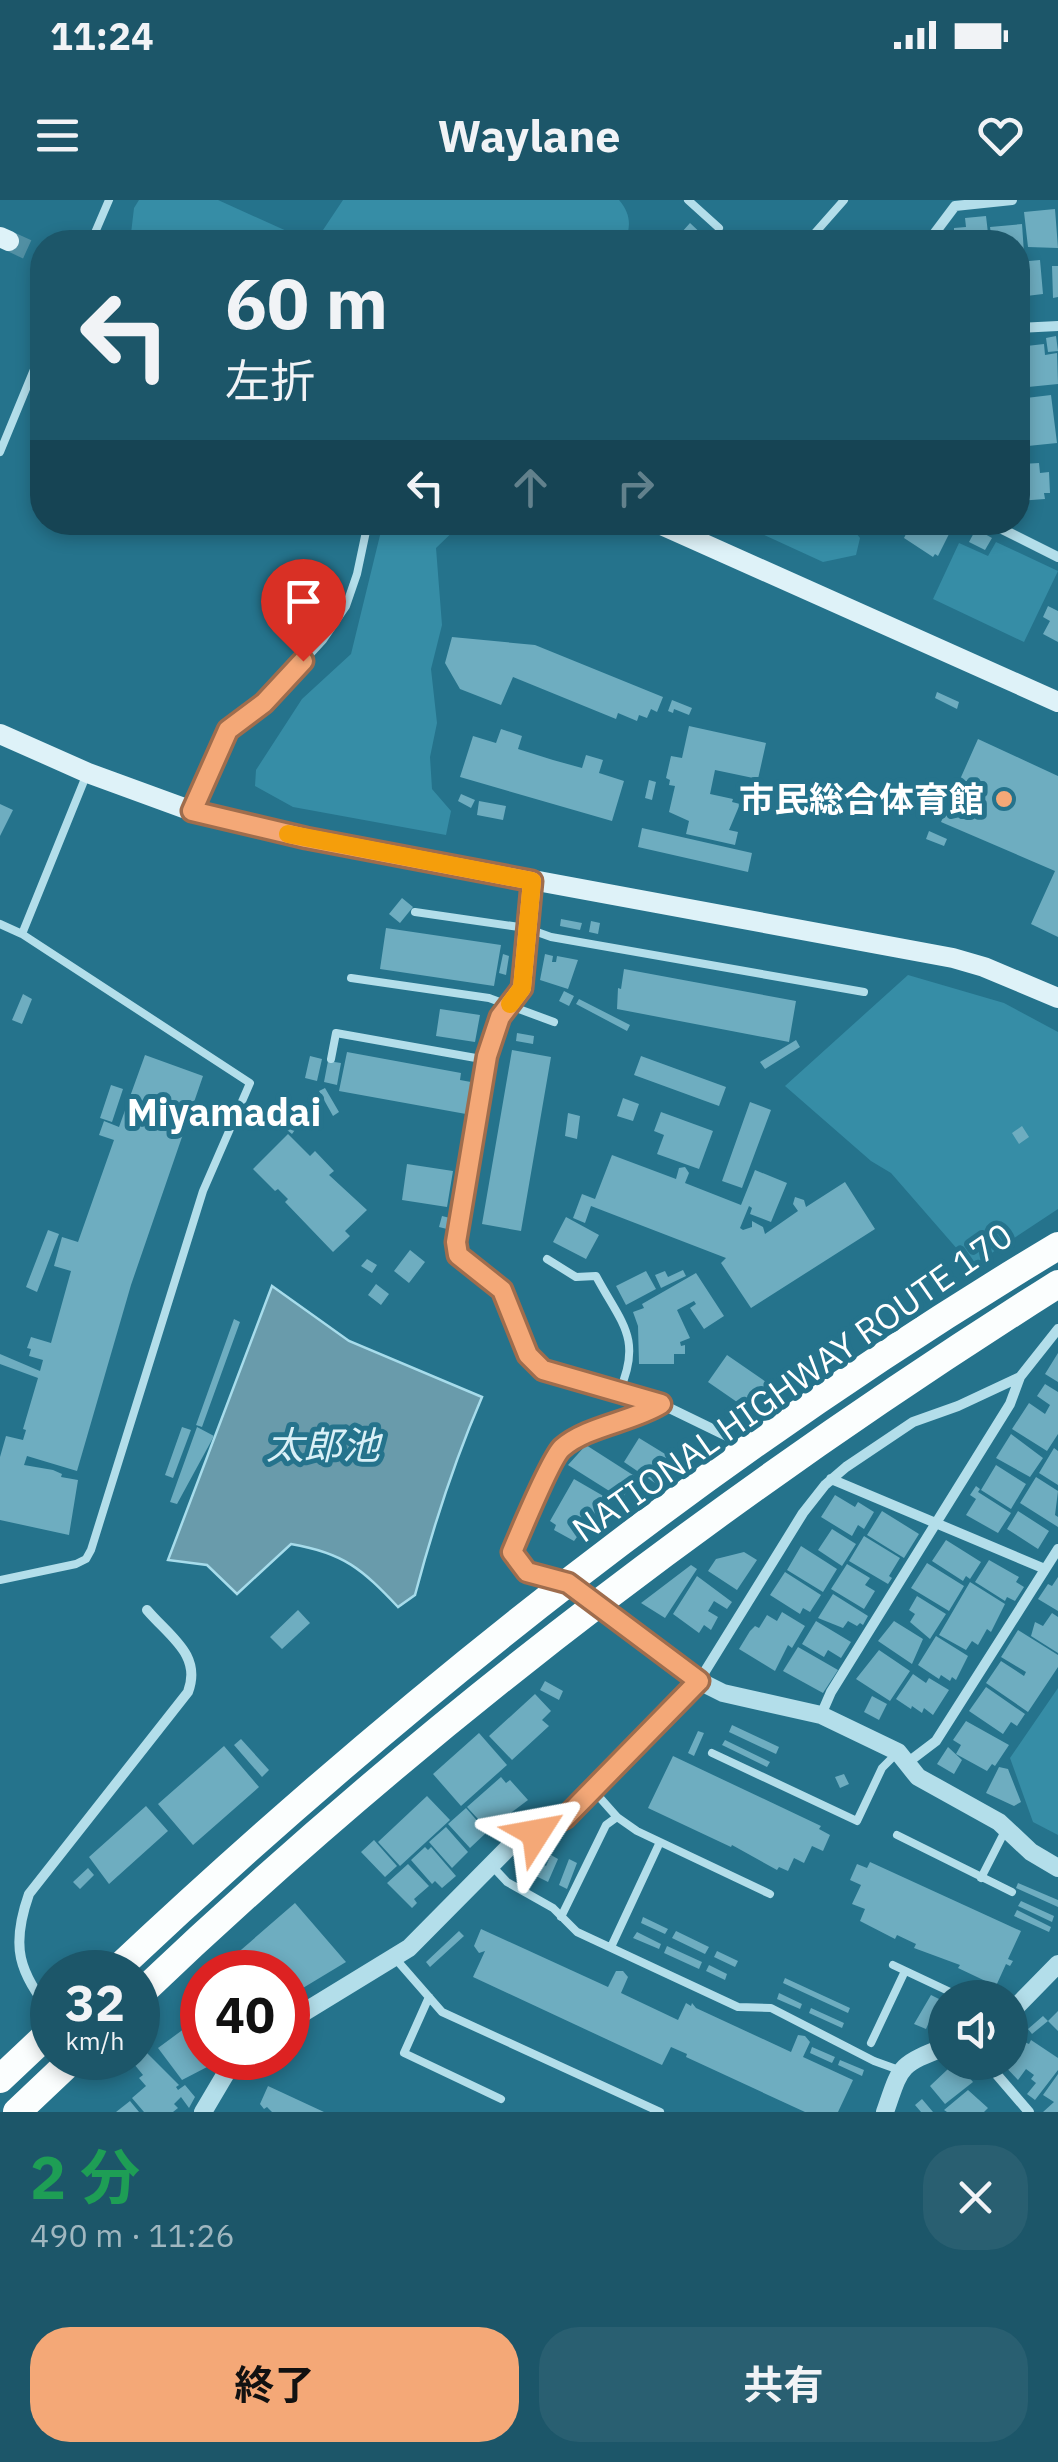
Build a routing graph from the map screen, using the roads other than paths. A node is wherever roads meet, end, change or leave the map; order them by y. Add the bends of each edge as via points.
1 (109, 200) edge
2 (688, 200) edge
3 (844, 200) edge
4 (1012, 200) edge
5 (719, 228) dead end
6 (95, 230) edge
7 (818, 230) edge
8 (937, 230) edge
9 (1058, 326) edge
10 (1030, 327) edge
11 (30, 379) edge
12 (0, 452) edge
13 (366, 535) edge
14 (684, 535) edge
15 (1014, 535) edge
16 (1058, 557) edge
17 (1058, 702) edge
18 (0, 734) edge
19 (88, 773) junction
20 (192, 811) junction
21 (532, 881) junction
22 (415, 912) dead end
23 (0, 924) edge
24 (526, 928) junction
25 (22, 934) junction
26 (352, 978) dead end
27 (864, 992) dead end
28 (1058, 998) edge
29 (508, 1006) junction
30 (554, 1022) dead end
31 (331, 1059) dead end
32 (486, 1060) junction
33 (1058, 1246) edge
34 (547, 1259) dead end
35 (1058, 1284) edge
36 (1058, 1329) edge
37 (1020, 1376) junction
38 (619, 1392) junction
39 (661, 1404) junction
40 (742, 1454) junction
41 (832, 1479) junction
42 (939, 1523) junction
43 (1058, 1549) edge
44 (1045, 1569) junction
45 (0, 1580) edge
46 (568, 1583) junction
47 (596, 1604) junction
48 (147, 1610) dead end
49 (699, 1681) junction
50 (821, 1715) junction
51 (712, 1754) dead end
52 (902, 1757) junction
53 (593, 1790) junction
54 (617, 1817) junction
55 (1006, 1829) junction
56 (898, 1836) dead end
57 (660, 1842) junction
58 (491, 1866) junction
59 (1058, 1868) edge
60 (982, 1878) junction
61 (1012, 1892) dead end
62 (770, 1894) dead end
63 (562, 1917) junction
64 (611, 1947) junction
65 (137, 1950) edge
66 (394, 1957) junction
67 (1058, 1964) edge
68 (894, 1966) dead end
69 (905, 1971) junction
70 (160, 1975) edge
71 (928, 1982) edge
72 (30, 1983) edge
73 (1028, 1994) edge
74 (429, 1997) junction
75 (310, 2009) edge
76 (870, 2043) dead end
77 (30, 2051) edge
78 (928, 2054) edge
79 (899, 2070) junction
80 (0, 2079) edge
81 (51, 2080) edge
82 (222, 2080) edge
83 (1001, 2080) edge
84 (502, 2098) dead end
85 (17, 2112) edge
86 (204, 2112) edge
87 (660, 2112) edge
88 (884, 2112) edge
89 (1029, 2112) edge

1 - 6 lane
2 - 5 lane
3 - 7 lane
4 - 8 street via 956,206
9 - 10 street
11 - 12 lane
13 - 20 lane via 346,606 264,703 228,730
14 - 17 main road
15 - 16 street
18 - 19 main road
19 - 20 main road
19 - 25 lane
20 - 21 main road
21 - 24 lane
21 - 28 main road via 953,958
22 - 24 lane
23 - 25 lane
24 - 27 lane
24 - 29 lane via 522,988
25 - 45 lane via 250,1083 203,1190 91,1550 76,1564
26 - 29 lane
29 - 30 lane
29 - 32 lane
31 - 32 lane via 336,1034
32 - 38 lane via 458,1255 502,1290 528,1355 543,1370
33 - 40 highway, NATIONAL HIGHWAY ROUTE 170
34 - 38 lane via 576,1277 596,1276 626,1327 630,1366
35 - 47 highway, NATIONAL HIGHWAY ROUTE 170 via 796,1456
36 - 37 street
37 - 41 street via 913,1422
37 - 42 street
38 - 39 lane
39 - 40 street via 731,1438
39 - 46 street via 560,1449 512,1552 527,1572
40 - 46 highway, NATIONAL HIGHWAY ROUTE 170
41 - 42 street
41 - 49 street via 803,1513
42 - 44 street
42 - 50 street
43 - 44 street
44 - 52 street via 936,1741
46 - 47 street
46 - 65 highway, NATIONAL HIGHWAY ROUTE 170 via 346,1763
47 - 49 street
47 - 70 highway, NATIONAL HIGHWAY ROUTE 170 via 383,1774
48 - 72 street via 191,1660 194,1676 29,1894 20,1954
49 - 50 street
49 - 53 street
50 - 52 street
51 - 52 lane via 857,1821 882,1768
52 - 55 street via 918,1777
53 - 54 lane
53 - 58 street via 565,1818 508,1848
54 - 57 lane
54 - 63 lane via 606,1825
55 - 59 street
55 - 60 lane
56 - 60 lane
57 - 62 lane
57 - 64 lane
58 - 63 lane
58 - 66 street
60 - 61 lane
63 - 64 lane
64 - 79 lane via 738,2008 770,2008
66 - 74 lane
66 - 75 street
67 - 73 street
68 - 69 lane
69 - 71 lane
69 - 76 lane
74 - 84 lane via 404,2053
74 - 87 lane via 442,2012
77 - 80 highway
78 - 79 street
79 - 88 street
81 - 85 highway
82 - 86 street
83 - 89 street

